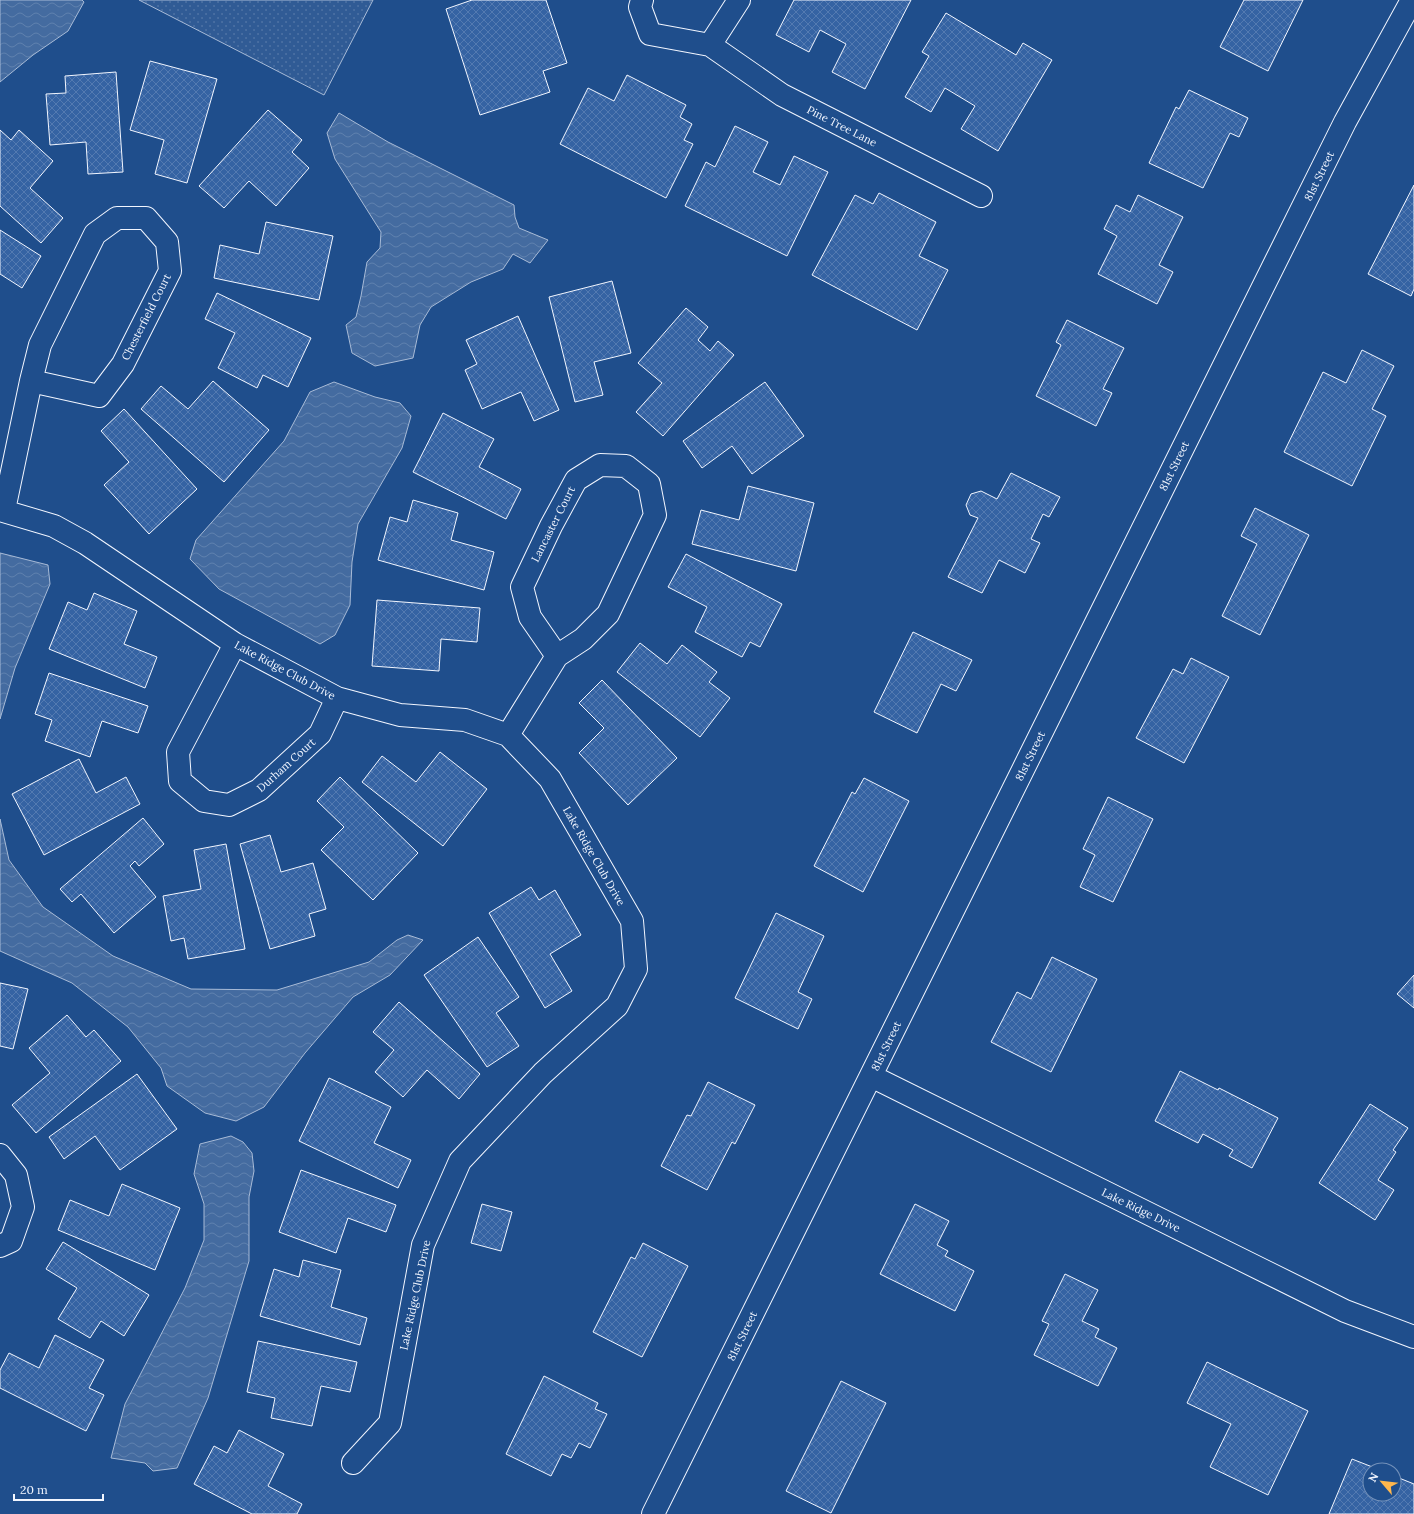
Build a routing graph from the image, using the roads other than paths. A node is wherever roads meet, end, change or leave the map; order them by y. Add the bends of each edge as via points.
1 (642, 0) edge
2 (739, 0) edge
3 (1412, 0) edge
4 (710, 45) junction
5 (981, 196) dead end
6 (31, 381) junction
7 (2, 510) edge
8 (235, 644) junction
9 (557, 656) junction
10 (337, 698) junction
11 (508, 736) junction
12 (871, 1076) junction
13 (0, 1155) edge
14 (0, 1246) edge
15 (1414, 1337) edge
16 (353, 1463) dead end
17 (654, 1514) edge

1 - 4 street, Pine Tree Lane via 640,8 650,34
2 - 4 street
3 - 12 street, 81st Street via 1342,129
4 - 5 street, Pine Tree Lane via 782,96
6 - 6 street, Chesterfield Court via 40,345 95,234 117,218 146,218 167,242 170,271 123,364 99,396
6 - 7 street, Chesterfield Court
7 - 8 street, Lake Ridge Club Drive via 54,526 85,543
8 - 10 street, Lake Ridge Club Drive
8 - 10 street, Durham Court via 178,752 180,781 204,801 229,805 259,790 320,734
9 - 9 street, Lancaster Court via 583,639 608,614 655,515 649,484 626,466 600,465 576,480 522,587 530,617
9 - 11 street, Lancaster Court
10 - 11 street, Lake Ridge Club Drive via 400,715 465,720
11 - 16 street, Lake Ridge Club Drive via 550,779 632,920 636,969 617,1006 543,1074 460,1161 423,1245 390,1423
12 - 15 street, Lake Ridge Drive via 1345,1311
12 - 17 street, 81st Street
13 - 14 street via 16,1175 23,1207 11,1241

